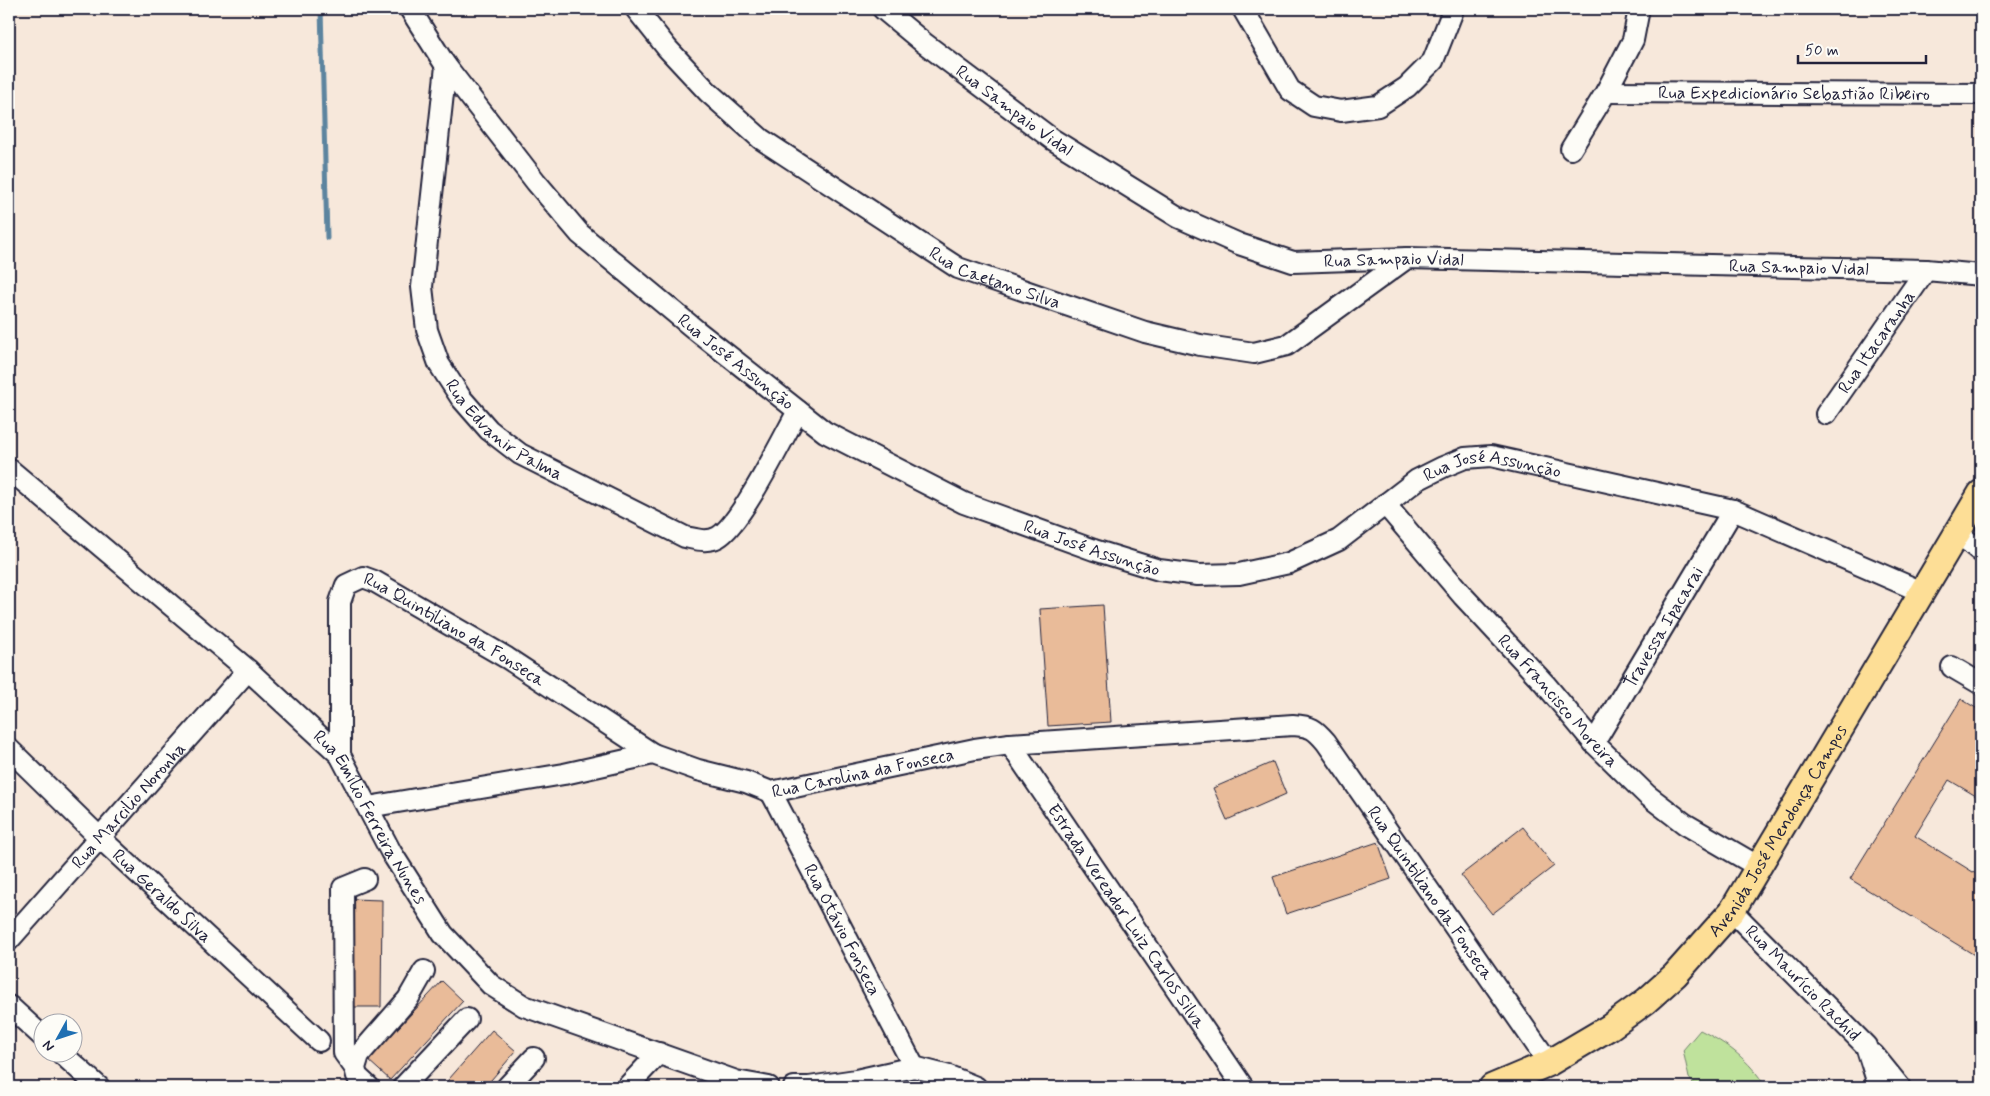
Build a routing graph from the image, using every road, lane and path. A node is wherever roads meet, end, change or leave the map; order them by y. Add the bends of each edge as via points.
1 (410, 9) edge
2 (636, 9) edge
3 (883, 9) edge
4 (1243, 9) edge
5 (1452, 9) edge
6 (1639, 9) edge
7 (446, 66) junction
8 (1606, 92) junction
9 (1981, 94) edge
10 (1571, 149) dead end
11 (1407, 258) junction
12 (1926, 270) junction
13 (1981, 275) edge
14 (798, 411) junction
15 (1826, 414) dead end
16 (9, 469) edge
17 (1981, 493) edge
18 (1385, 504) junction
19 (1733, 510) junction
20 (1958, 533) junction
21 (1981, 552) edge
22 (1922, 592) junction
23 (1952, 667) dead end
24 (248, 670) junction
25 (1981, 684) edge
26 (1307, 726) joint
27 (1594, 743) junction
28 (1010, 744) junction
29 (9, 749) edge
30 (653, 754) junction
31 (340, 755) junction
32 (771, 792) junction
33 (368, 807) junction
34 (99, 838) junction
35 (1759, 867) junction
36 (365, 879) dead end
37 (1732, 911) junction
38 (9, 940) edge
39 (424, 971) dead end
40 (9, 1006) edge
41 (467, 1019) dead end
42 (32, 1027) edge
43 (319, 1041) dead end
44 (1866, 1046) junction
45 (659, 1053) junction
46 (534, 1058) dead end
47 (1548, 1063) junction
48 (73, 1064) edge
49 (914, 1067) junction
50 (355, 1068) junction
51 (99, 1087) edge
52 (369, 1087) edge
53 (403, 1087) edge
54 (508, 1087) edge
55 (627, 1087) edge
56 (769, 1087) edge
57 (794, 1087) edge
58 (976, 1087) edge
59 (1243, 1087) edge
60 (1492, 1087) edge
61 (1879, 1087) edge
62 (1900, 1087) edge

1 - 7 street, Rua José Assunção
2 - 11 street, Rua Caetano Silva via 708,92 761,139 958,268 1145,332 1254,353 1288,345
3 - 11 street, Rua Sampaio Vidal via 1052,139 1178,217 1239,244 1293,262
4 - 5 street via 1290,90 1314,106 1341,111 1378,106 1407,87 1433,61
6 - 8 street via 1633,40
7 - 14 street, Rua José Assunção via 580,234
7 - 14 street, Rua Edvanir Palma via 422,287 427,330 439,364 461,398 489,430 528,458 685,538 706,541 729,528
8 - 9 street, Rua Expedicionário Sebastião Ribeiro
8 - 10 street
11 - 12 street, Rua Sampaio Vidal
12 - 13 street, Rua Sampaio Vidal
12 - 15 street, Rua Itacaranha
14 - 18 street, Rua José Assunção via 825,432 964,503 1159,570 1198,575 1239,574 1289,563 1339,540
16 - 24 street, Rua Emílio Ferreira Nunes
17 - 20 main road, Avenida José Mendonça Campos
18 - 19 street, Rua José Assunção via 1417,480 1443,467 1465,458 1491,456
18 - 27 street, Rua Francisco Moreira
19 - 22 street, Rua José Assunção
19 - 27 street, Travessa Ipacarai
20 - 21 street
20 - 22 main road, Avenida José Mendonça Campos
22 - 35 main road, Avenida José Mendonça Campos
23 - 25 street
24 - 31 street, Rua Emílio Ferreira Nunes
24 - 34 street, Rua Marcilio Noronha
26 - 28 street, Rua Carolina da Fonseca
26 - 47 street, Rua Quintiliano da Fonseca via 1326,742
27 - 35 street, Rua Francisco Moreira via 1647,795 1685,824
28 - 32 street, Rua Carolina da Fonseca
28 - 59 street, Estrada Vereador Luiz Carlos Silva
29 - 34 street, Rua Geraldo Silva
30 - 31 street, Rua Quintiliano da Fonseca via 507,658 363,577 346,585 340,602
30 - 32 street, Rua Carolina da Fonseca
30 - 33 street via 564,774
31 - 33 street, Rua Emílio Ferreira Nunes
32 - 49 street, Rua Otávio Fonseca
33 - 45 street, Rua Emílio Ferreira Nunes via 391,852 443,934 491,986 524,1006
34 - 38 street, Rua Marcilio Noronha
34 - 43 street, Rua Geraldo Silva
35 - 37 main road, Avenida José Mendonça Campos
36 - 50 street via 343,888 344,1053
37 - 44 street, Rua Maurício Rachid
37 - 47 main road, Avenida José Mendonça Campos via 1675,975 1646,1001 1610,1027
39 - 50 street via 408,999 359,1055
40 - 42 street
41 - 53 street
44 - 61 street, Rua Maurício Rachid
44 - 62 street
45 - 55 street
45 - 56 street, Rua Emílio Ferreira Nunes via 736,1081
46 - 54 street
47 - 60 main road, Avenida José Mendonça Campos
48 - 51 street
49 - 57 street via 856,1080
49 - 58 street
50 - 52 street

